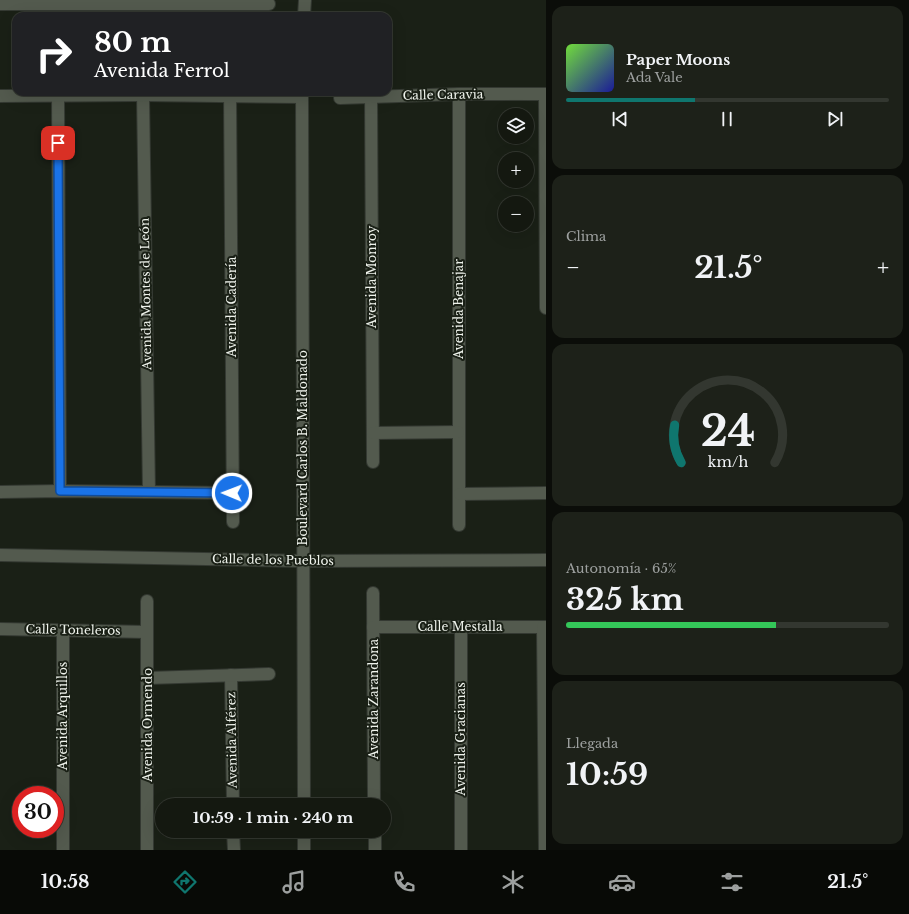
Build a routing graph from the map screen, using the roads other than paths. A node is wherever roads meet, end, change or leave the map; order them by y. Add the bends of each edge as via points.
1 (305, 0) edge
2 (54, 2) edge
3 (146, 2) edge
4 (232, 2) edge
5 (0, 4) edge
6 (269, 4) dead end
7 (304, 12) edge
8 (392, 94) edge
9 (459, 94) junction
10 (545, 94) edge
11 (0, 96) edge
12 (12, 96) edge
13 (58, 96) edge
14 (143, 96) edge
15 (230, 96) edge
16 (302, 96) edge
17 (356, 96) edge
18 (371, 96) edge
19 (340, 98) dead end
20 (546, 235) edge
21 (546, 308) edge
22 (458, 432) junction
23 (372, 433) junction
24 (373, 462) dead end
25 (60, 491) junction
26 (0, 492) edge
27 (148, 492) junction
28 (232, 493) junction
29 (546, 493) edge
30 (460, 494) junction
31 (233, 522) dead end
32 (460, 525) dead end
33 (0, 556) edge
34 (546, 560) edge
35 (303, 561) junction
36 (373, 593) dead end
37 (148, 601) dead end
38 (373, 627) junction
39 (544, 627) edge
40 (461, 628) junction
41 (0, 629) edge
42 (63, 630) junction
43 (147, 632) junction
44 (269, 674) dead end
45 (231, 675) junction
46 (148, 678) junction
47 (545, 714) edge
48 (233, 798) edge
49 (304, 798) edge
50 (374, 798) edge
51 (546, 798) edge
52 (233, 838) edge
53 (304, 838) edge
54 (375, 838) edge
55 (63, 850) edge
56 (147, 850) edge
57 (234, 850) edge
58 (304, 850) edge
59 (375, 850) edge
60 (461, 850) edge
61 (546, 850) edge

1 - 7 street
2 - 3 street
2 - 5 street
3 - 4 street
4 - 6 street
8 - 9 street, Calle Caravia
9 - 10 street, Calle Caravia
9 - 22 street, Avenida Benajar
10 - 20 street
11 - 12 street
13 - 25 street
14 - 27 street, Avenida Montes de León
15 - 28 street, Avenida Cadería
16 - 35 street, Boulevard Carlos B. Maldonado
17 - 19 street, Calle Caravia
18 - 23 street, Avenida Monroy
20 - 21 street
22 - 23 street
22 - 30 street, Avenida Benajar
23 - 24 street, Avenida Monroy
25 - 26 street
25 - 27 street
27 - 28 street
28 - 31 street, Avenida Cadería
29 - 30 street
30 - 32 street, Avenida Benajar
33 - 35 street, Calle de los Pueblos
34 - 35 street, Calle de los Pueblos
35 - 49 street, Boulevard Carlos B. Maldonado
36 - 38 street, Avenida Zarandona
37 - 43 street, Avenida Ormendo
38 - 40 street, Calle Mestalla
38 - 50 street, Avenida Zarandona
39 - 40 street, Calle Mestalla
39 - 47 street
40 - 60 street, Avenida Gracianas
41 - 42 street, Calle Toneleros
42 - 43 street, Calle Toneleros
42 - 55 street, Avenida Arquillos
43 - 46 street, Avenida Ormendo
44 - 45 street
45 - 46 street
45 - 48 street, Avenida Alférez
46 - 56 street, Avenida Ormendo
47 - 51 street
51 - 61 street
52 - 57 street
53 - 58 street
54 - 59 street

